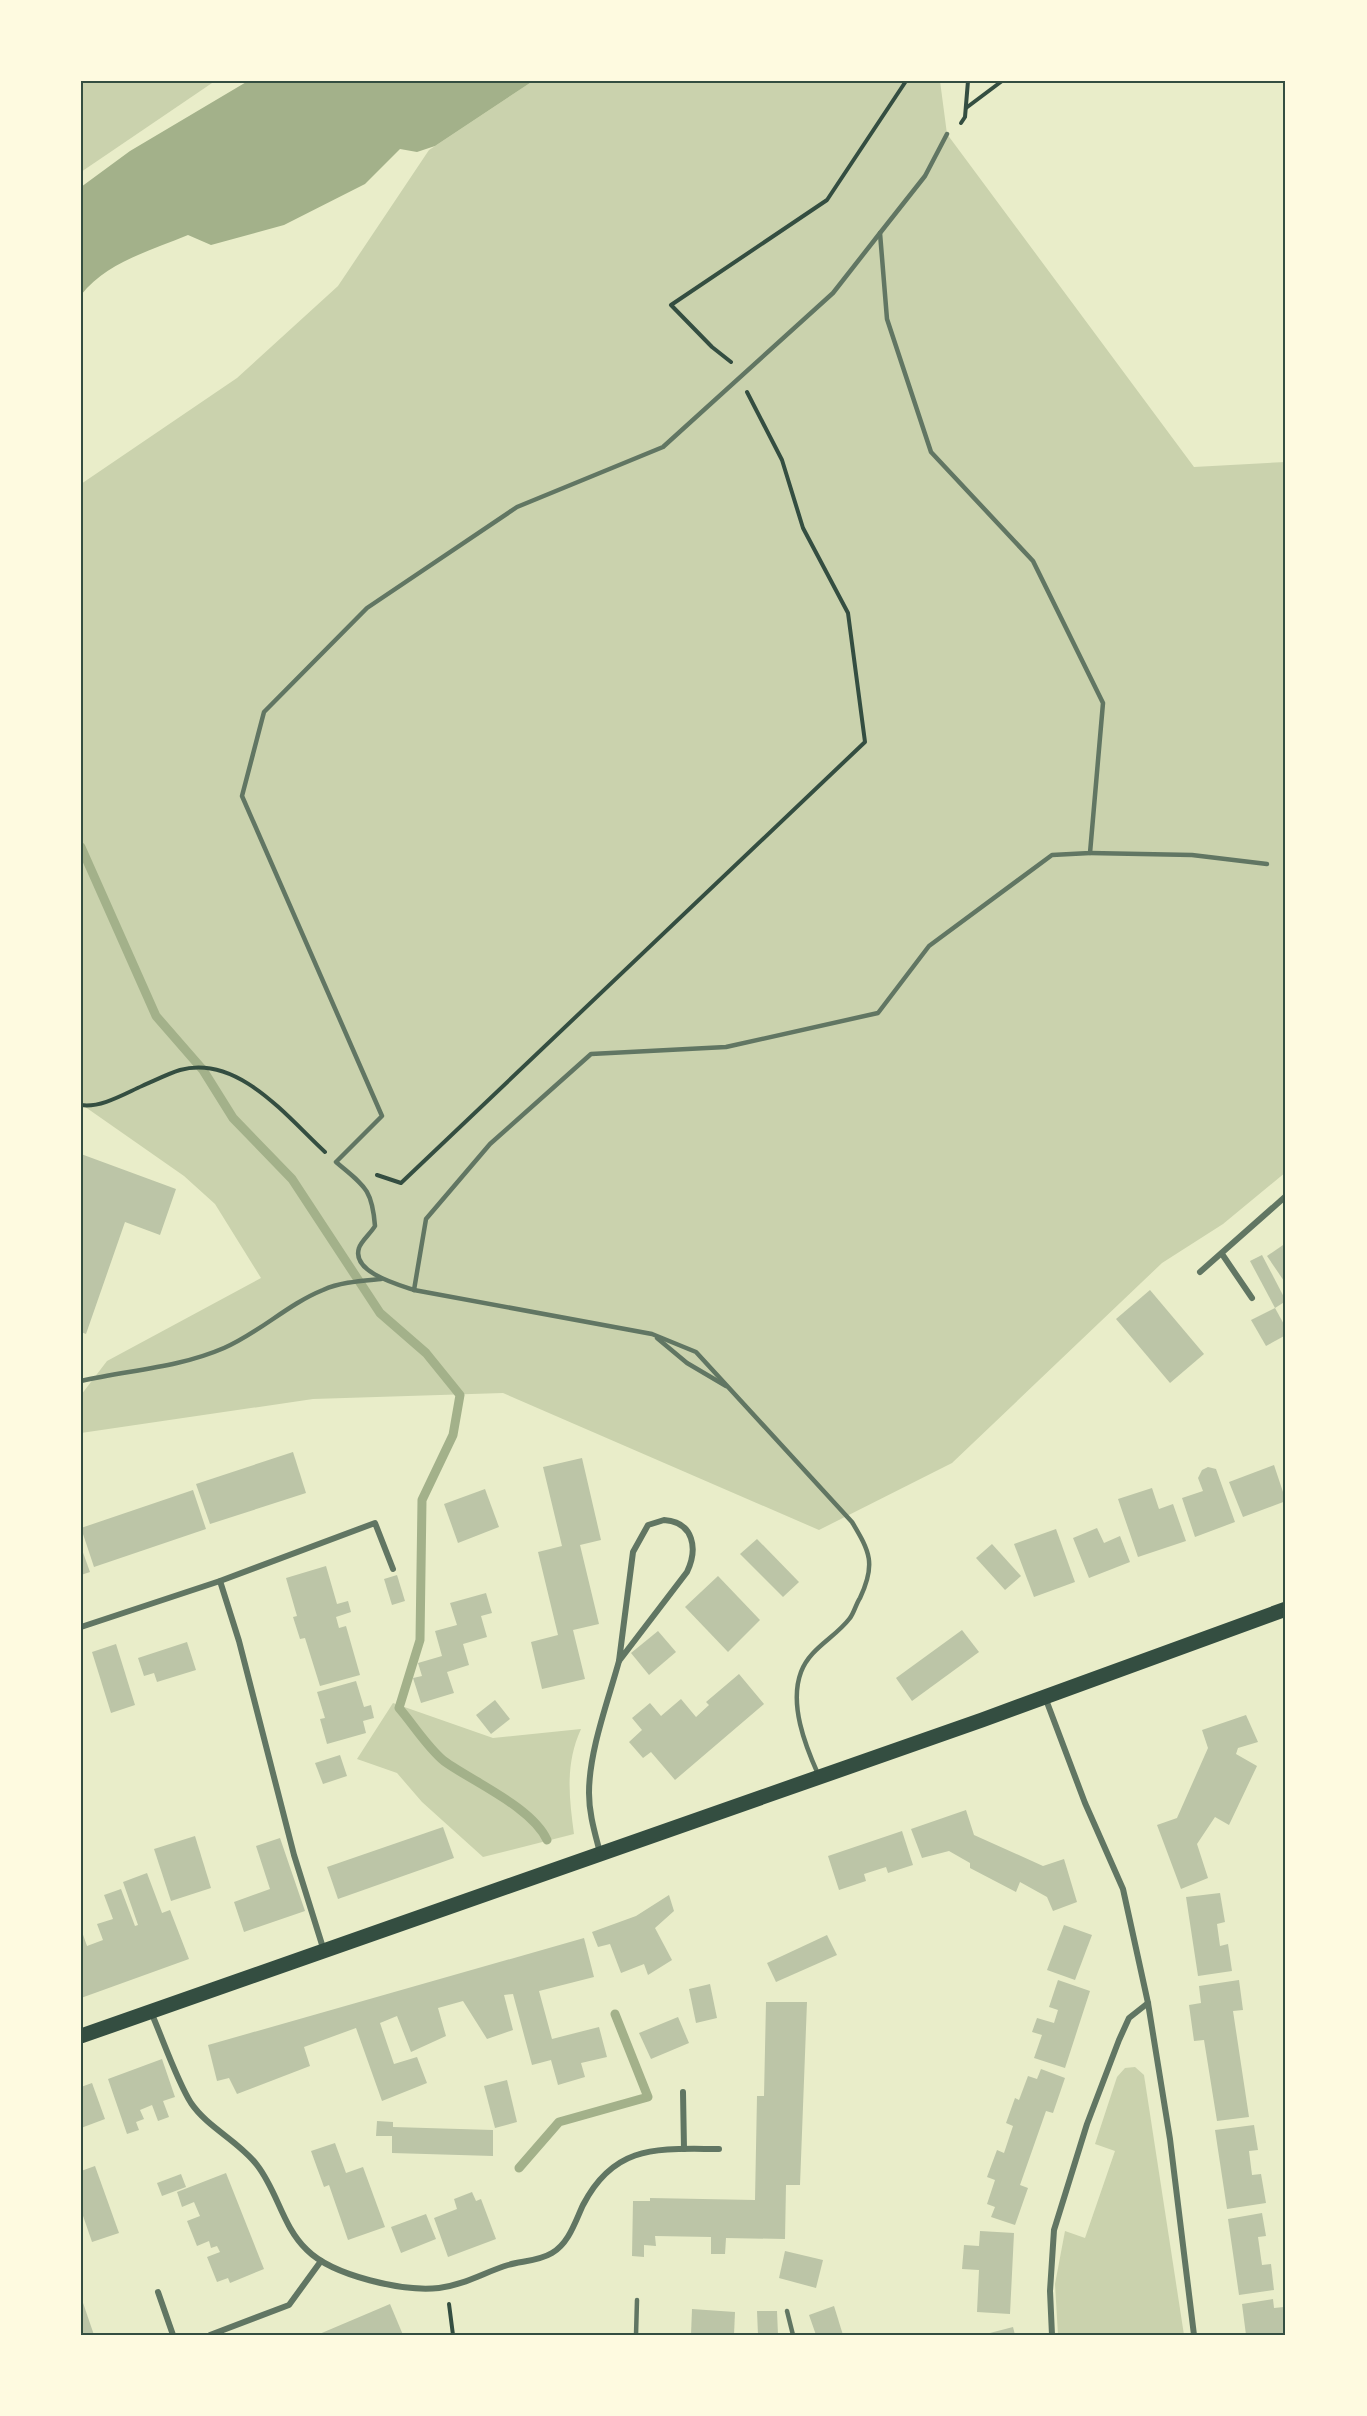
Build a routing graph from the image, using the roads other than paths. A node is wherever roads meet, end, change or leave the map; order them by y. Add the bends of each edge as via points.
1 (947, 134) road end
2 (880, 232) junction
3 (1090, 853) junction
4 (1267, 864) dead end
5 (1286, 1196) edge
6 (1222, 1254) junction
7 (1200, 1272) dead end
8 (381, 1279) junction
9 (414, 1290) junction
10 (1252, 1298) dead end
11 (652, 1334) junction
12 (81, 1381) edge
13 (731, 1389) junction
14 (393, 1569) dead end
15 (220, 1581) junction
16 (1286, 1610) edge
17 (81, 1627) edge
18 (619, 1661) junction
19 (1045, 1697) junction
20 (819, 1777) junction
21 (600, 1853) junction
22 (324, 1951) junction
23 (1149, 2003) junction
24 (151, 2011) junction
25 (81, 2036) edge
26 (683, 2092) dead end
27 (684, 2149) junction
28 (719, 2149) dead end
29 (321, 2261) junction
30 (158, 2292) dead end
31 (637, 2300) dead end
32 (787, 2311) dead end
33 (173, 2335) edge
34 (210, 2335) edge
35 (636, 2335) edge
36 (793, 2335) edge
37 (1052, 2335) edge
38 (1194, 2335) edge

1 - 2 lane via 925,176
2 - 3 lane via 887,319 931,452 1033,561 1103,703
2 - 8 lane via 833,292 663,447 517,507 367,608 264,712 242,796 382,1116 336,1162 368,1189 375,1226 359,1246 358,1254 368,1271
3 - 4 lane via 1192,855
3 - 9 lane via 1052,855 929,946 878,1013 726,1047 591,1054 490,1144 426,1219
5 - 6 street
6 - 7 street
6 - 10 street
8 - 9 lane
8 - 12 lane via 322,1290 225,1348 167,1367
9 - 11 lane
11 - 13 lane via 687,1363
11 - 13 lane via 696,1352
13 - 20 lane via 852,1522 870,1559 868,1580 850,1618 810,1655 798,1681 800,1720
14 - 15 street via 375,1522
15 - 17 street
15 - 22 street
16 - 19 main road
18 - 18 street via 633,1552 648,1525 673,1521 693,1540 694,1558
18 - 21 street via 598,1737 589,1791 591,1822
19 - 20 main road
19 - 23 street via 1123,1889
20 - 21 main road
21 - 22 main road
22 - 24 main road
23 - 37 street via 1129,2018 1119,2040 1054,2229
23 - 38 street
24 - 25 main road
24 - 29 street via 191,2103 259,2167 298,2241
26 - 27 street
27 - 28 street
27 - 29 street via 636,2153 615,2166 597,2182 574,2228 553,2253 440,2288 413,2289 350,2274
29 - 34 street via 289,2304
30 - 33 street
31 - 35 lane
32 - 36 lane

